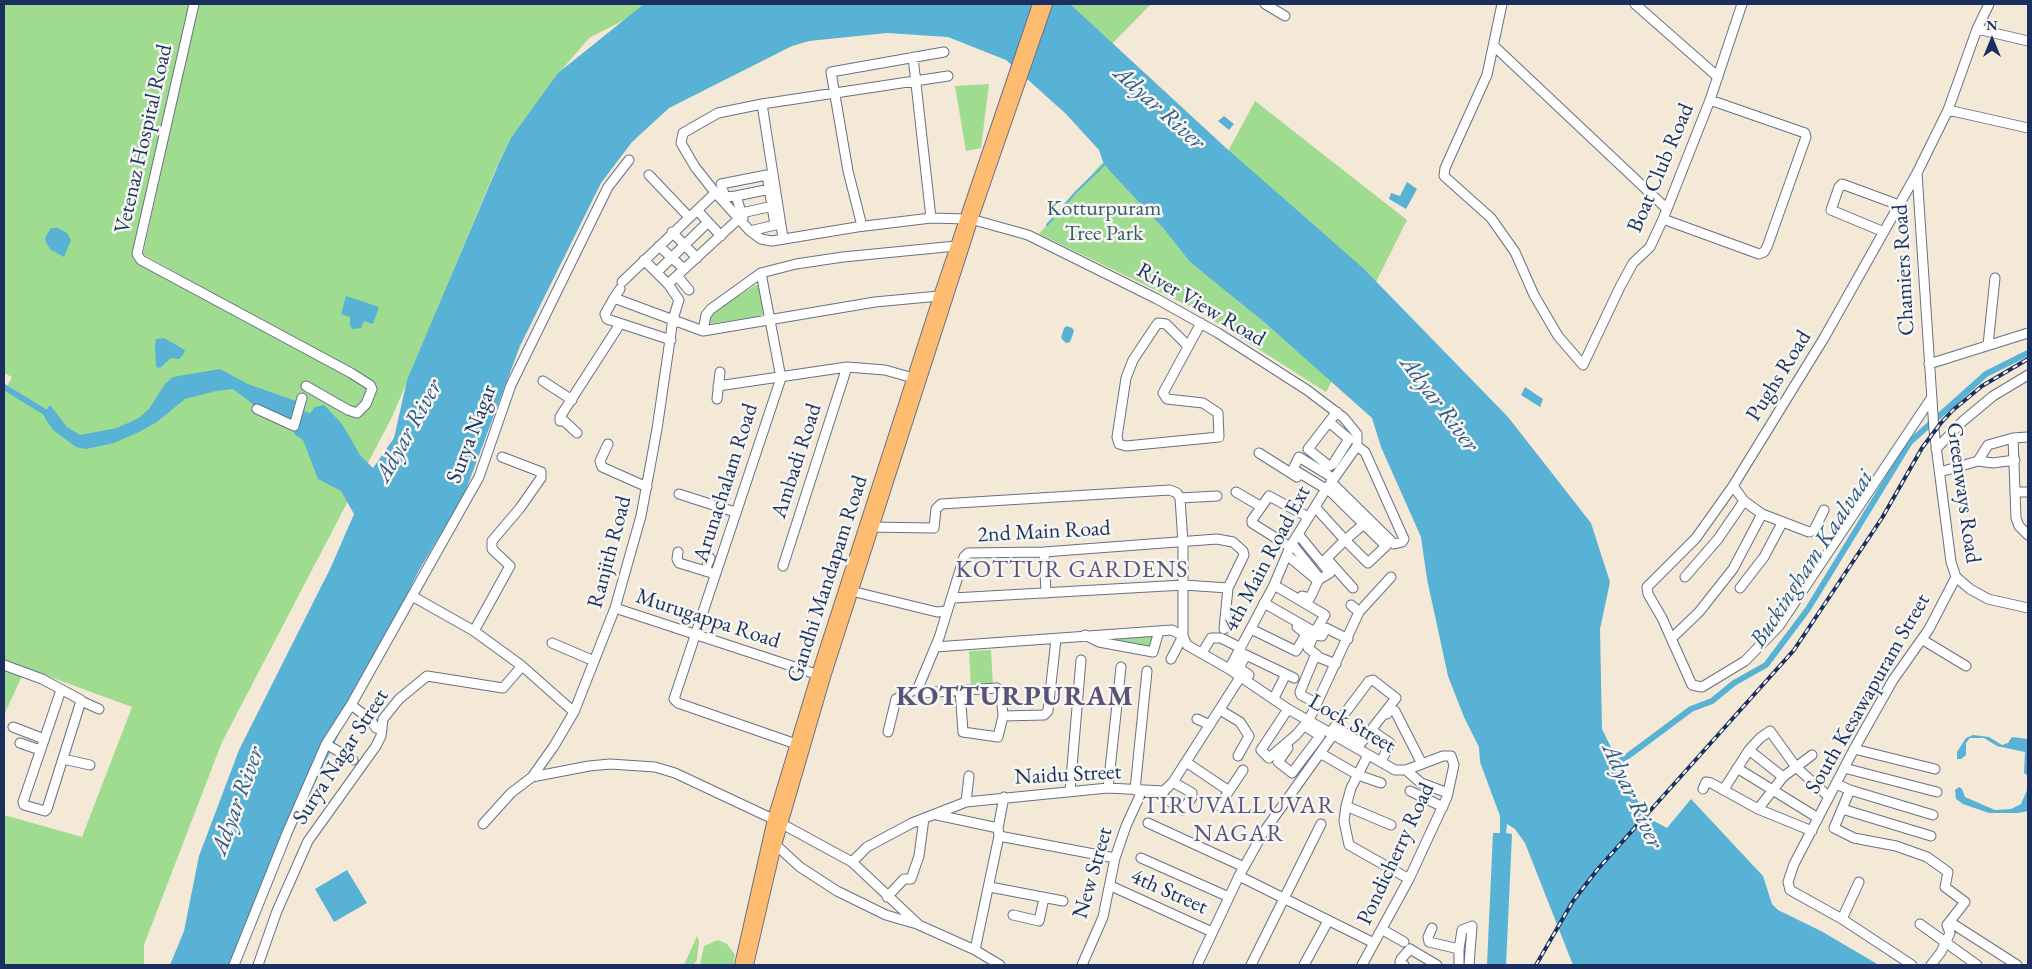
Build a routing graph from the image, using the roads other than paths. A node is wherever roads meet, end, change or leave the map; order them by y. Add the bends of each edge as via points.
1 (194, 4) edge
2 (1038, 4) edge
3 (1047, 4) edge
4 (1265, 4) edge
5 (1502, 4) edge
6 (1635, 4) edge
7 (1742, 4) edge
8 (1989, 4) edge
9 (1285, 16) dead end
10 (1977, 29) junction
11 (2028, 41) edge
12 (1494, 46) junction
13 (944, 52) dead end
14 (913, 57) junction
15 (948, 76) dead end
16 (1718, 77) junction
17 (914, 82) junction
18 (835, 94) junction
19 (1710, 100) junction
20 (762, 104) junction
21 (1948, 110) junction
22 (2028, 128) edge
23 (629, 160) dead end
24 (1917, 173) junction
25 (649, 175) dead end
26 (770, 189) junction
27 (714, 191) junction
28 (736, 196) junction
29 (1899, 205) junction
30 (773, 206) junction
31 (1667, 209) junction
32 (697, 210) junction
33 (971, 215) junction
34 (689, 217) junction
35 (741, 217) junction
36 (931, 218) junction
37 (1663, 219) junction
38 (708, 222) junction
39 (862, 226) junction
40 (752, 230) junction
41 (672, 232) junction
42 (1884, 232) junction
43 (721, 236) junction
44 (783, 238) junction
45 (684, 245) junction
46 (659, 246) junction
47 (956, 246) junction
48 (672, 257) junction
49 (697, 258) junction
50 (644, 260) junction
51 (684, 269) junction
52 (657, 272) junction
53 (761, 273) junction
54 (677, 276) junction
55 (1995, 278) dead end
56 (668, 284) junction
57 (689, 290) dead end
58 (939, 296) junction
59 (614, 298) junction
60 (673, 319) junction
61 (771, 319) junction
62 (1201, 323) junction
63 (620, 324) junction
64 (703, 331) junction
65 (2028, 333) edge
66 (671, 340) junction
67 (1988, 345) junction
68 (1188, 346) junction
69 (1929, 364) junction
70 (847, 367) junction
71 (720, 372) dead end
72 (2028, 375) edge
73 (780, 378) junction
74 (913, 378) junction
75 (543, 381) dead end
76 (306, 386) dead end
77 (718, 386) junction
78 (1932, 397) junction
79 (302, 398) dead end
80 (717, 399) dead end
81 (572, 400) junction
82 (257, 409) dead end
83 (1337, 412) junction
84 (1329, 422) junction
85 (577, 434) dead end
86 (2028, 437) edge
87 (2013, 438) junction
88 (608, 444) dead end
89 (1357, 445) junction
90 (1936, 449) junction
91 (1259, 453) dead end
92 (502, 457) dead end
93 (2015, 460) junction
94 (1978, 461) junction
95 (1940, 472) junction
96 (1328, 486) junction
97 (1734, 486) junction
98 (647, 487) junction
99 (1236, 492) dead end
100 (2015, 492) junction
101 (2028, 492) edge
102 (680, 494) dead end
103 (1217, 496) dead end
104 (1180, 498) junction
105 (1744, 501) junction
106 (1260, 506) junction
107 (1315, 507) junction
108 (1824, 510) dead end
109 (735, 512) junction
110 (1762, 514) junction
111 (1308, 517) junction
112 (1782, 522) junction
113 (1364, 524) junction
114 (869, 528) junction
115 (1299, 532) junction
116 (2028, 535) edge
117 (1345, 540) junction
118 (1183, 543) junction
119 (1291, 545) junction
120 (678, 552) dead end
121 (1044, 552) junction
122 (1287, 556) junction
123 (710, 558) dead end
124 (1326, 559) junction
125 (782, 566) dead end
126 (705, 571) junction
127 (715, 574) junction
128 (1391, 577) dead end
129 (1685, 577) dead end
130 (1956, 577) junction
131 (1275, 583) junction
132 (1184, 585) junction
133 (1228, 588) junction
134 (1353, 588) dead end
135 (1740, 588) dead end
136 (847, 590) junction
137 (1046, 593) junction
138 (412, 596) junction
139 (953, 598) junction
140 (1263, 605) junction
141 (1352, 605) dead end
142 (615, 608) junction
143 (2028, 608) edge
144 (946, 611) junction
145 (1359, 612) junction
146 (1224, 629) dead end
147 (1251, 629) junction
148 (474, 631) junction
149 (1159, 631) junction
150 (1085, 635) junction
151 (696, 636) junction
152 (1183, 636) junction
153 (1348, 638) junction
154 (1672, 638) junction
155 (1056, 639) junction
156 (1923, 640) junction
157 (552, 643) dead end
158 (935, 647) junction
159 (1241, 648) junction
160 (1202, 653) junction
161 (1317, 655) junction
162 (1171, 659) dead end
163 (1081, 660) dead end
164 (594, 661) junction
165 (1336, 664) junction
166 (4, 665) edge
167 (522, 666) junction
168 (1966, 666) dead end
169 (1121, 667) dead end
170 (1229, 669) junction
171 (1147, 671) dead end
172 (821, 676) junction
173 (1241, 676) junction
174 (918, 688) junction
175 (61, 690) junction
176 (960, 690) junction
177 (1275, 695) junction
178 (82, 701) junction
179 (1316, 703) junction
180 (351, 705) junction
181 (99, 709) dead end
182 (1288, 709) junction
183 (1220, 710) junction
184 (574, 712) junction
185 (1003, 716) junction
186 (1197, 719) dead end
187 (1308, 722) junction
188 (1210, 725) junction
189 (13, 727) dead end
190 (382, 730) junction
191 (888, 732) dead end
192 (1329, 732) junction
193 (1374, 732) junction
194 (44, 739) junction
195 (20, 743) dead end
196 (326, 744) junction
197 (796, 744) junction
198 (1361, 749) junction
199 (40, 750) junction
200 (1749, 750) junction
201 (1854, 750) junction
202 (1320, 753) junction
203 (1812, 755) dead end
204 (1238, 756) dead end
205 (1451, 756) joint
206 (63, 759) junction
207 (353, 760) dead end
208 (1186, 762) junction
209 (1381, 762) junction
210 (1422, 764) junction
211 (90, 765) dead end
212 (1796, 767) junction
213 (1737, 768) junction
214 (1844, 768) junction
215 (1935, 769) dead end
216 (1243, 770) dead end
217 (1406, 770) junction
218 (1358, 774) junction
219 (968, 776) dead end
220 (532, 777) junction
221 (1783, 777) junction
222 (1173, 782) junction
223 (1381, 783) dead end
224 (1836, 784) junction
225 (1108, 788) junction
226 (1702, 789) dead end
227 (1724, 789) junction
228 (1850, 790) junction
229 (1070, 791) junction
230 (1139, 791) junction
231 (1229, 791) junction
232 (1410, 791) dead end
233 (1771, 791) junction
234 (1162, 792) junction
235 (1938, 792) dead end
236 (1448, 793) junction
237 (1828, 796) junction
238 (1004, 797) junction
239 (966, 802) junction
240 (1219, 806) dead end
241 (1346, 806) junction
242 (1443, 807) junction
243 (1758, 809) junction
244 (1842, 809) junction
245 (936, 815) junction
246 (1933, 815) dead end
247 (924, 818) junction
248 (1818, 818) junction
249 (777, 821) junction
250 (483, 824) dead end
251 (1148, 824) dead end
252 (1321, 824) dead end
253 (1392, 825) dead end
254 (1812, 831) junction
255 (999, 832) junction
256 (1931, 836) dead end
257 (776, 844) junction
258 (1115, 858) junction
259 (1141, 858) dead end
260 (852, 862) junction
261 (1244, 867) junction
262 (1239, 876) junction
263 (1409, 879) junction
264 (1859, 882) dead end
265 (1111, 886) junction
266 (990, 887) junction
267 (887, 897) junction
268 (1229, 897) junction
269 (1044, 898) junction
270 (1286, 899) junction
271 (1063, 901) dead end
272 (1013, 915) dead end
273 (1842, 919) junction
274 (1328, 921) junction
275 (1950, 922) junction
276 (1920, 924) dead end
277 (919, 925) junction
278 (1386, 928) junction
279 (1432, 928) dead end
280 (1212, 932) junction
281 (1404, 942) dead end
282 (1946, 942) junction
283 (1374, 943) junction
284 (1459, 949) junction
285 (975, 950) junction
286 (1198, 963) dead end
287 (234, 965) edge
288 (258, 965) edge
289 (740, 965) edge
290 (748, 965) edge
291 (997, 965) edge
292 (1082, 965) edge
293 (1251, 965) edge
294 (1304, 965) edge
295 (1362, 965) edge
296 (1404, 965) edge
297 (1437, 965) edge
298 (1459, 965) edge
299 (1469, 965) edge
300 (1912, 965) edge
301 (1931, 965) edge
302 (1977, 965) edge
303 (2017, 965) edge

1 - 76 street, Vetenaz Hospital Road via 138,256 361,379 372,390 366,404 357,413
2 - 33 main road
3 - 33 main road
4 - 9 street
5 - 12 street
6 - 16 street
7 - 16 street, Boat Club Road
8 - 10 street
10 - 11 street
10 - 21 street, Pughs Road
12 - 31 street
12 - 37 street, Boat Club Road via 1487,75 1444,176 1492,218 1515,252 1534,295 1558,336 1583,365 1620,287 1634,263 1650,247
13 - 14 street
14 - 17 street
14 - 18 street via 832,70
15 - 17 street
16 - 19 street, Boat Club Road
17 - 18 street
17 - 36 street
18 - 20 street
18 - 39 street via 848,171
19 - 31 street, Boat Club Road
19 - 37 street via 1805,133 1767,247 1759,254
20 - 27 street via 718,113 683,133 681,143
20 - 44 street
21 - 22 street
21 - 24 street, Pughs Road
23 - 138 street, Surya Nagar via 608,187 511,385 479,477
24 - 29 street, Pughs Road
24 - 69 street, Chamiers Road
25 - 34 street
26 - 28 street
26 - 28 street via 765,174 721,184 725,197
26 - 30 street
27 - 32 street
27 - 35 street
28 - 35 street
29 - 42 street, Pughs Road
29 - 42 street via 1842,184 1839,187 1831,210
30 - 35 street via 746,212
30 - 40 street via 775,225
31 - 37 street, Boat Club Road
32 - 34 street
32 - 38 street
33 - 36 street, River View Road
33 - 47 main road, Gandhi Mandapam Road
33 - 62 street, River View Road via 1028,235 1090,264
33 - 114 main road, Gandhi Mandapam Road
34 - 41 street
35 - 40 street
35 - 43 street
36 - 39 street, River View Road
38 - 43 street
38 - 45 street
39 - 44 street, River View Road
40 - 44 street, River View Road via 761,239
41 - 45 street
41 - 46 street
42 - 97 street, Pughs Road
43 - 49 street
45 - 48 street
45 - 49 street
46 - 48 street
46 - 50 street
47 - 53 street via 851,256
47 - 58 main road, Gandhi Mandapam Road
48 - 51 street
48 - 52 street
49 - 51 street
50 - 52 street
50 - 59 street via 621,285
51 - 54 street
52 - 56 street
53 - 61 street, Arunachalam Road
53 - 64 street via 706,314
54 - 56 street
54 - 57 street
55 - 67 street
56 - 60 street, Ranjith Road via 680,300
58 - 61 street via 875,302
58 - 74 main road, Gandhi Mandapam Road
59 - 60 street
59 - 63 street via 605,314
60 - 64 street
60 - 66 street, Ranjith Road
61 - 64 street
61 - 73 street, Arunachalam Road
62 - 68 street
62 - 83 street, River View Road
63 - 66 street
63 - 81 street
65 - 67 street
66 - 98 street, Ranjith Road
67 - 69 street via 1962,356
68 - 68 street via 1166,324 1158,323 1155,327 1133,360 1126,378 1117,437 1119,444 1155,444 1219,437 1218,413 1203,403 1164,396 1165,386
69 - 78 street, Greenways Road
70 - 73 street
70 - 74 street via 885,370
70 - 125 street, Ambadi Road
71 - 77 street
72 - 90 street via 1993,396
73 - 77 street
73 - 109 street, Arunachalam Road
74 - 114 main road, Gandhi Mandapam Road
75 - 81 street
77 - 80 street
78 - 90 street, Greenways Road
78 - 154 street via 1779,626 1746,661 1708,684 1697,687 1688,681
79 - 82 street via 294,426
81 - 85 street via 560,421 562,419
83 - 84 street
83 - 89 street, River View Road via 1357,434
84 - 84 street via 1308,449 1329,466 1349,439
86 - 87 street
87 - 93 street
87 - 94 street via 1988,445
88 - 98 street via 600,461 602,467
89 - 96 street, 4th Main Road Ext
89 - 96 street, River View Road via 1365,452 1404,539 1402,542 1394,544
90 - 95 street, Greenways Road
91 - 96 street
92 - 148 street via 541,472 541,478 492,541 492,549 510,566
93 - 94 street
93 - 100 street
94 - 95 street
95 - 130 street, Greenways Road via 1947,544
96 - 107 street, 4th Main Road Ext
96 - 113 street
97 - 105 street
97 - 154 street, Pughs Road via 1696,538 1647,587
98 - 142 street, Ranjith Road via 642,516
99 - 106 street
100 - 101 street
100 - 116 street via 2016,518
102 - 109 street
103 - 104 street
104 - 114 street via 1170,490 941,504 936,509 934,528
104 - 118 street
105 - 110 street
105 - 129 street via 1718,539
106 - 111 street via 1272,496
106 - 119 street via 1252,523
107 - 111 street, 4th Main Road Ext
107 - 117 street
108 - 112 street via 1811,532
109 - 127 street, Arunachalam Road
110 - 112 street
110 - 154 street via 1733,569 1699,612
111 - 115 street, 4th Main Road Ext
112 - 135 street via 1764,558
113 - 117 street
113 - 117 street via 1386,546 1369,563
114 - 136 main road, Gandhi Mandapam Road
115 - 119 street, 4th Main Road Ext
115 - 119 street via 1330,572 1320,580
115 - 124 street
117 - 124 street
118 - 121 street, 2nd Main Road
118 - 132 street
118 - 133 street, 2nd Main Road via 1226,540 1243,551
119 - 122 street, 4th Main Road Ext
120 - 126 street via 679,563
121 - 137 street
121 - 139 street, 2nd Main Road via 968,553
122 - 131 street, 4th Main Road Ext
122 - 131 street via 1318,584 1308,599
123 - 126 street
124 - 134 street
126 - 127 street
127 - 151 street, Arunachalam Road
128 - 145 street
130 - 143 street, Greenways Road via 1988,599
130 - 156 street, South Kesawapuram Street
131 - 140 street, 4th Main Road Ext
131 - 140 street via 1325,615 1313,630
132 - 133 street
132 - 137 street
132 - 152 street
133 - 146 street
136 - 144 street via 937,612
136 - 172 main road, Gandhi Mandapam Road
137 - 139 street
138 - 148 street
138 - 180 street, Surya Nagar
139 - 144 street, 2nd Main Road
140 - 147 street, 4th Main Road Ext
140 - 147 street via 1305,631 1305,635 1295,651
141 - 145 street
142 - 151 street, Murugappa Road
142 - 164 street, Ranjith Road
144 - 158 street, 2nd Main Road
145 - 153 street
147 - 159 street, 4th Main Road Ext
148 - 167 street
149 - 150 street
149 - 150 street via 1153,652 1099,642
149 - 152 street via 1172,630
150 - 155 street
151 - 172 street, Murugappa Road
151 - 197 street, Arunachalam Road via 674,701
152 - 160 street, Lock Street via 1187,645
152 - 162 street
153 - 161 street via 1326,628 1322,636 1314,635 1308,648
153 - 165 street
155 - 158 street
155 - 185 street via 1048,713
156 - 168 street
156 - 201 street, South Kesawapuram Street via 1892,680
157 - 164 street
158 - 174 street, 2nd Main Road
159 - 160 street via 1221,638 1211,638
159 - 170 street, 4th Main Road Ext
160 - 170 street, Lock Street
161 - 165 street
161 - 179 street via 1300,692
163 - 229 street
164 - 184 street, Ranjith Road
165 - 179 street
166 - 175 street
167 - 184 street
167 - 190 street, Surya Nagar Street via 503,688 430,675 422,678 399,698 383,719
169 - 225 street
170 - 173 street, Lock Street
171 - 230 street, New Street
172 - 197 main road, Gandhi Mandapam Road
172 - 249 main road, Gandhi Mandapam Road
173 - 177 street, Lock Street
173 - 183 street
174 - 176 street via 920,693
174 - 191 street via 896,699
175 - 178 street
175 - 194 street
176 - 185 street via 1000,689
176 - 185 street via 962,732 998,737
177 - 177 street via 1239,668 1246,655 1290,676
177 - 182 street, Lock Street
178 - 181 street
178 - 206 street
179 - 187 street
180 - 190 street
180 - 196 street, Surya Nagar
182 - 187 street, Lock Street
182 - 187 street via 1261,750 1269,758
183 - 188 street
183 - 204 street via 1240,722 1249,736
184 - 220 street, Ranjith Road
186 - 188 street
187 - 192 street, Lock Street
187 - 192 street via 1279,759 1289,771 1294,772
188 - 208 street
189 - 194 street
190 - 288 street, Surya Nagar Street via 376,746 308,841 277,911
192 - 198 street, Lock Street
192 - 198 street via 1373,680 1396,698
192 - 202 street
193 - 198 street
193 - 209 street via 1390,744
193 - 210 street via 1392,709
194 - 199 street
195 - 199 street
196 - 207 street
196 - 287 street, Surya Nagar
197 - 249 main road, Gandhi Mandapam Road
198 - 209 street, Lock Street
198 - 218 street
199 - 206 street via 24,805 47,810
200 - 212 street via 1770,731
200 - 213 street
200 - 221 street
201 - 214 street, South Kesawapuram Street
201 - 215 street
202 - 218 street
202 - 261 street via 1263,833
203 - 212 street
205 - 210 street, Lock Street
205 - 236 street, Pondicherry Road via 1454,765
206 - 211 street
208 - 222 street
208 - 231 street
209 - 217 street, Lock Street via 1394,770
210 - 217 street, Lock Street
212 - 221 street
212 - 237 street
213 - 227 street
213 - 233 street
214 - 224 street, South Kesawapuram Street
214 - 235 street
216 - 231 street
217 - 236 street via 1421,784
218 - 223 street
218 - 241 street
219 - 239 street
220 - 249 street, Ranjith Road via 596,765 655,767
220 - 250 street, Ranjith Road via 511,793
221 - 233 street
222 - 234 street
222 - 234 street via 1192,793 1183,810 1163,797
224 - 228 street
224 - 237 street, South Kesawapuram Street
225 - 229 street, Naidu Street
225 - 230 street, Naidu Street
226 - 227 street via 1708,782
227 - 243 street
228 - 244 street
228 - 246 street
229 - 238 street, Naidu Street
230 - 234 street, Naidu Street
230 - 258 street, New Street
231 - 240 street
232 - 242 street
233 - 243 street
233 - 248 street
236 - 242 street, Pondicherry Road
237 - 248 street, South Kesawapuram Street
238 - 239 street, Naidu Street
238 - 255 street
239 - 245 street, Naidu Street
241 - 253 street
241 - 263 street via 1344,821 1349,844
242 - 263 street, Pondicherry Road
243 - 254 street
244 - 256 street
244 - 275 street via 1834,828 1854,838 1915,852 1948,872 1946,886 1966,902
245 - 247 street, Naidu Street
245 - 255 street
247 - 260 street, Naidu Street via 867,848
247 - 267 street via 919,856 911,879 904,879
248 - 254 street, South Kesawapuram Street
249 - 257 main road, Gandhi Mandapam Road
249 - 260 street, Ranjith Road
249 - 289 main road, Gandhi Mandapam Road
251 - 261 street
252 - 270 street
254 - 273 street, South Kesawapuram Street via 1794,864 1788,887
255 - 258 street
255 - 266 street
257 - 277 street via 800,867 837,891 886,915
257 - 290 main road, Gandhi Mandapam Road
258 - 265 street, New Street
259 - 268 street
260 - 267 street, Ranjith Road
261 - 262 street
262 - 268 street
262 - 270 street
263 - 278 street, Pondicherry Road
264 - 273 street
265 - 280 street, 4th Street
265 - 292 street, New Street
266 - 269 street
266 - 285 street
267 - 277 street, Ranjith Road
268 - 280 street
269 - 271 street
269 - 272 street via 1039,920
270 - 274 street
270 - 293 street
273 - 300 street, South Kesawapuram Street
274 - 283 street
274 - 294 street
275 - 282 street
275 - 303 street
276 - 282 street
277 - 285 street
278 - 281 street
278 - 283 street, Pondicherry Road
279 - 284 street via 1429,942
280 - 286 street
282 - 301 street
282 - 302 street
283 - 295 street, Pondicherry Road
284 - 298 street
284 - 299 street via 1462,930 1472,926
285 - 291 street
296 - 297 street via 1400,962 1410,948

